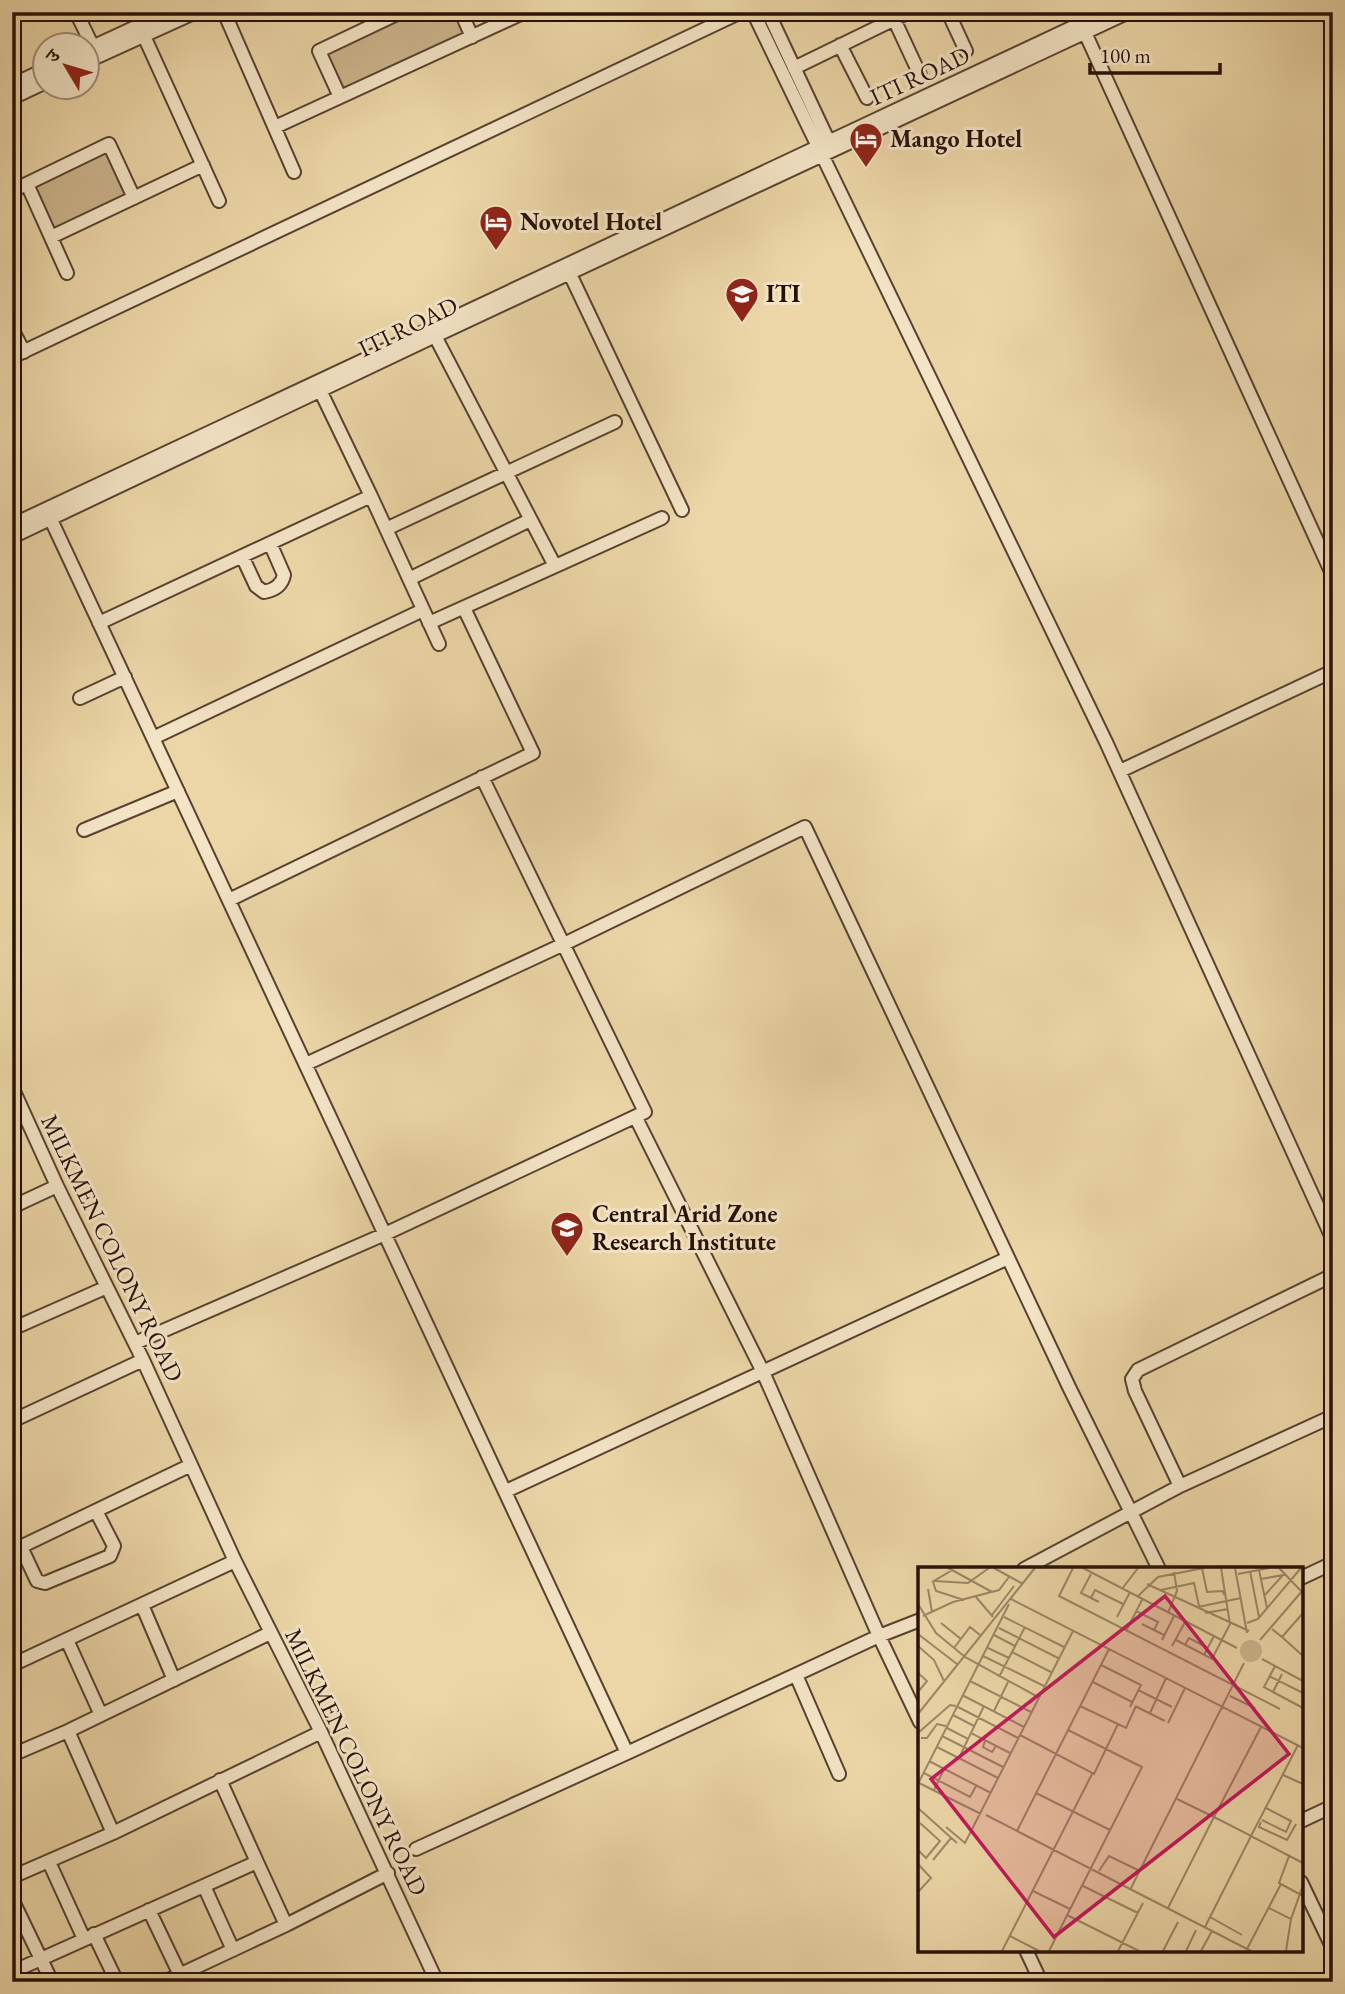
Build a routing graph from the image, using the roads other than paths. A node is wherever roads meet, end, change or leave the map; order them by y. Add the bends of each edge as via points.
1 (76, 12) edge
2 (168, 12) edge
3 (196, 12) edge
4 (223, 12) edge
5 (401, 12) edge
6 (461, 12) edge
7 (525, 12) edge
8 (741, 12) edge
9 (753, 12) edge
10 (768, 12) edge
11 (909, 12) edge
12 (948, 12) edge
13 (1105, 12) edge
14 (1129, 12) edge
15 (894, 19) junction
16 (1083, 28) junction
17 (84, 32) edge
18 (144, 36) junction
19 (472, 37) junction
20 (840, 45) junction
21 (102, 48) edge
22 (102, 50) edge
23 (966, 51) dead end
24 (794, 68) junction
25 (920, 75) dead end
26 (32, 76) edge
27 (12, 85) edge
28 (32, 89) edge
29 (340, 97) junction
30 (12, 98) edge
31 (867, 98) dead end
32 (275, 127) junction
33 (823, 149) junction
34 (202, 165) junction
35 (294, 172) dead end
36 (27, 184) junction
37 (12, 191) edge
38 (134, 198) junction
39 (219, 201) dead end
40 (51, 237) junction
41 (67, 272) dead end
42 (570, 274) junction
43 (12, 328) edge
44 (435, 336) junction
45 (18, 355) edge
46 (318, 387) junction
47 (615, 422) dead end
48 (506, 473) junction
49 (371, 496) junction
50 (682, 510) dead end
51 (49, 514) junction
52 (662, 518) dead end
53 (530, 520) junction
54 (12, 525) edge
55 (386, 529) junction
56 (12, 537) edge
57 (270, 543) junction
58 (243, 556) junction
59 (555, 566) junction
60 (1333, 576) edge
61 (409, 579) junction
62 (464, 607) junction
63 (423, 610) junction
64 (99, 623) junction
65 (429, 623) junction
66 (439, 644) dead end
67 (1333, 671) edge
68 (125, 677) junction
69 (80, 698) dead end
70 (153, 738) junction
71 (1120, 771) junction
72 (482, 778) junction
73 (178, 791) junction
74 (84, 830) dead end
75 (229, 900) junction
76 (564, 944) junction
77 (306, 1065) junction
78 (12, 1087) edge
79 (636, 1118) junction
80 (57, 1186) junction
81 (12, 1207) edge
82 (385, 1234) junction
83 (1333, 1240) edge
84 (1008, 1258) junction
85 (1333, 1275) edge
86 (107, 1287) junction
87 (12, 1329) edge
88 (135, 1343) junction
89 (143, 1360) junction
90 (762, 1372) junction
91 (1333, 1416) edge
92 (12, 1420) edge
93 (191, 1465) junction
94 (1180, 1486) junction
95 (506, 1491) junction
96 (96, 1511) junction
97 (1132, 1512) junction
98 (17, 1549) edge
99 (235, 1561) junction
100 (1333, 1563) edge
101 (1028, 1567) edge
102 (1158, 1567) edge
103 (1303, 1577) edge
104 (142, 1605) junction
105 (918, 1621) edge
106 (270, 1633) junction
107 (879, 1636) junction
108 (67, 1640) junction
109 (12, 1665) edge
110 (796, 1675) junction
111 (174, 1680) junction
112 (101, 1715) junction
113 (918, 1718) edge
114 (68, 1731) junction
115 (321, 1732) junction
116 (627, 1753) junction
117 (12, 1755) edge
118 (839, 1774) dead end
119 (220, 1780) junction
120 (1333, 1806) edge
121 (1303, 1820) edge
122 (113, 1833) junction
123 (416, 1849) dead end
124 (48, 1862) junction
125 (257, 1862) junction
126 (388, 1873) junction
127 (12, 1878) edge
128 (204, 1886) junction
129 (1303, 1886) edge
130 (12, 1899) edge
131 (149, 1910) junction
132 (286, 1925) junction
133 (89, 1936) junction
134 (1333, 1949) edge
135 (233, 1950) junction
136 (1027, 1952) edge
137 (41, 1958) junction
138 (12, 1972) edge
139 (180, 1975) junction
140 (52, 1982) edge
141 (117, 1982) edge
142 (164, 1982) edge
143 (437, 1982) edge
144 (1041, 1982) edge

1 - 17 street
2 - 21 street
3 - 18 street
4 - 32 street
5 - 29 street via 319,51
6 - 19 street
7 - 19 street
8 - 45 street
9 - 33 street
10 - 24 street
11 - 15 street
12 - 23 street
13 - 16 street
14 - 16 street
15 - 20 street
15 - 25 street
16 - 33 street
16 - 60 street
18 - 22 street
18 - 34 street
19 - 29 street
20 - 24 street
20 - 31 street
24 - 33 street
26 - 27 street
28 - 30 street
29 - 32 street
32 - 35 street
33 - 42 street, ITI ROAD
33 - 46 street, ITI ROAD
33 - 71 street
34 - 38 street
34 - 39 street
36 - 37 street
36 - 38 street via 109,144
36 - 40 street
38 - 40 street
40 - 41 street
42 - 44 street, ITI ROAD
42 - 50 street
43 - 45 street
44 - 46 street, ITI ROAD
44 - 48 street
46 - 49 street
46 - 51 street, ITI ROAD
47 - 48 street
48 - 53 street
48 - 55 street
49 - 55 street
49 - 57 street
51 - 54 street, ITI ROAD
51 - 56 street, ITI ROAD
51 - 64 street
52 - 59 street
53 - 59 street
53 - 61 street
55 - 61 street
57 - 58 street
57 - 58 street via 284,575 270,591 256,586
58 - 64 street
59 - 62 street
61 - 63 street
62 - 65 street
62 - 72 street via 533,753
63 - 65 street
63 - 70 street
64 - 68 street
65 - 66 street
67 - 71 street
68 - 69 street
68 - 70 street
70 - 73 street
71 - 83 street
72 - 75 street
72 - 76 street
73 - 74 street
73 - 75 street
75 - 77 street
76 - 77 street
76 - 79 street via 645,1112
76 - 84 street via 805,827
77 - 82 street
78 - 80 street, MILKMEN COLONY ROAD
79 - 82 street
79 - 90 street
80 - 81 street
80 - 86 street, MILKMEN COLONY ROAD
82 - 88 street
82 - 95 street
84 - 90 street
84 - 97 street
85 - 94 street via 1138,1370 1132,1379 1135,1391
86 - 87 street
86 - 88 street, MILKMEN COLONY ROAD
88 - 89 street, MILKMEN COLONY ROAD
89 - 92 street
89 - 93 street, MILKMEN COLONY ROAD
90 - 95 street
90 - 107 street
91 - 94 street
93 - 96 street
93 - 99 street, MILKMEN COLONY ROAD
94 - 97 street
95 - 116 street
96 - 98 street
96 - 98 street via 114,1546 110,1556 45,1583 37,1581
97 - 101 street
97 - 102 street
99 - 104 street
99 - 106 street, MILKMEN COLONY ROAD
100 - 103 street
104 - 108 street
104 - 111 street
105 - 107 street
106 - 111 street
106 - 115 street, MILKMEN COLONY ROAD
107 - 110 street
107 - 113 street
108 - 109 street
108 - 112 street
110 - 116 street
110 - 118 street
111 - 112 street
112 - 114 street
114 - 117 street
114 - 122 street
115 - 119 street
115 - 126 street, MILKMEN COLONY ROAD
116 - 123 street
119 - 122 street
119 - 125 street
120 - 121 street
122 - 124 street
124 - 127 street
124 - 133 street
125 - 128 street
125 - 132 street
126 - 132 street
126 - 143 street, MILKMEN COLONY ROAD
128 - 131 street
128 - 135 street
129 - 134 street
130 - 137 street
131 - 133 street
131 - 139 street
132 - 135 street
133 - 137 street
133 - 141 street
135 - 139 street
136 - 144 street
137 - 138 street
137 - 140 street
139 - 142 street

